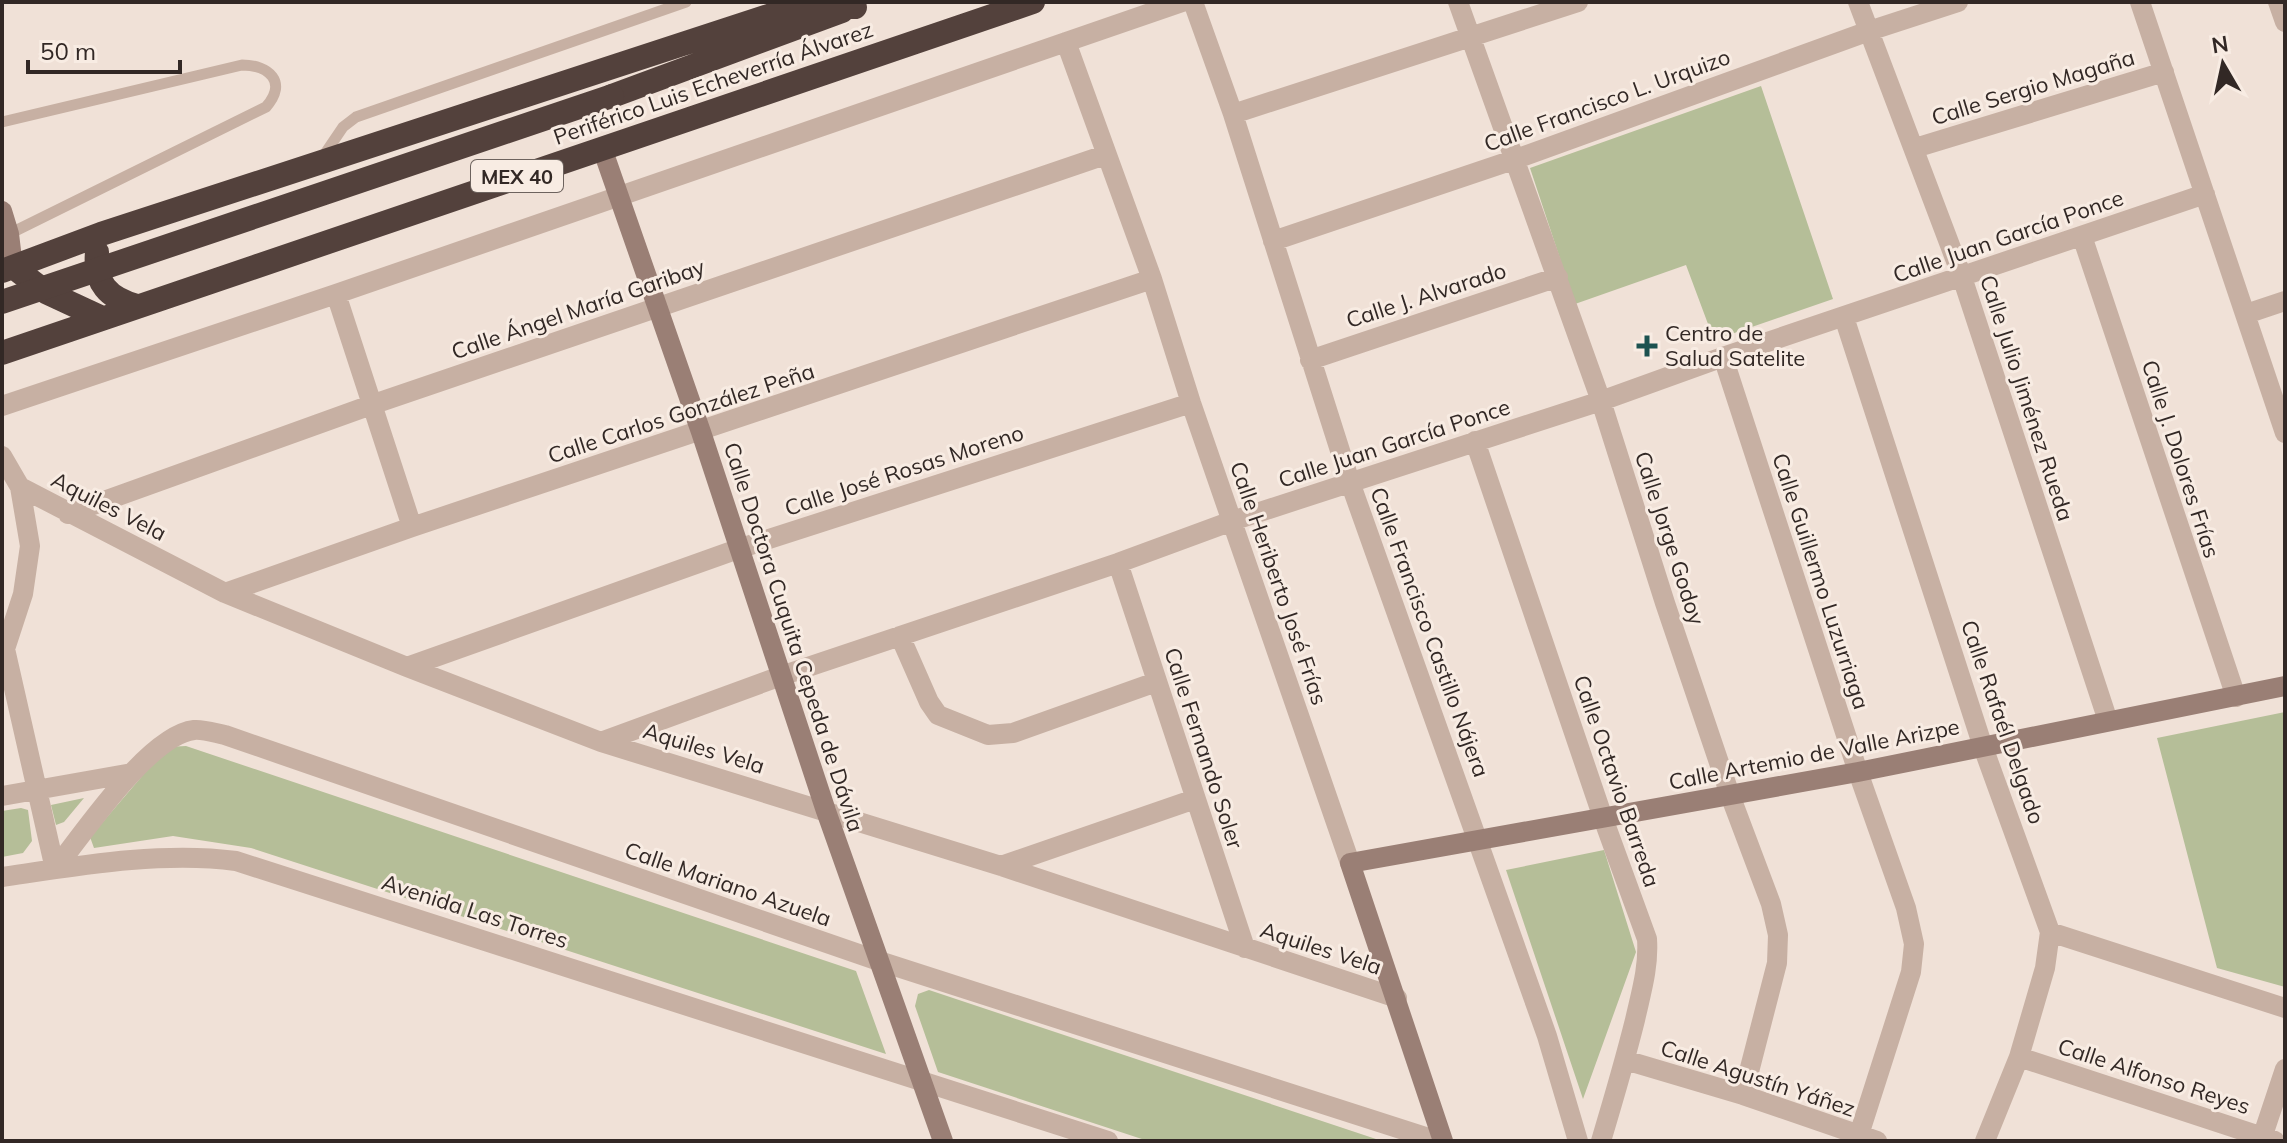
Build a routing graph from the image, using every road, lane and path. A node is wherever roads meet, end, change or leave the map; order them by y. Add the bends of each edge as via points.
1 (686, 2) edge
2 (1033, 2) edge
3 (1182, 2) edge
4 (1193, 2) edge
5 (1458, 2) edge
6 (1578, 2) edge
7 (1858, 2) edge
8 (1958, 2) edge
9 (2140, 2) edge
10 (2278, 2) edge
11 (856, 4) edge
12 (2285, 22) edge
13 (1869, 31) junction
14 (1471, 38) junction
15 (1066, 42) junction
16 (2164, 72) junction
17 (1233, 114) junction
18 (2, 122) edge
19 (602, 148) junction
20 (1915, 148) junction
21 (1105, 155) junction
22 (1516, 159) junction
23 (317, 165) junction
24 (2205, 194) junction
25 (619, 195) junction
26 (2, 211) edge
27 (101, 234) junction
28 (2082, 236) junction
29 (1273, 241) junction
30 (7, 256) edge
31 (1558, 277) junction
32 (1962, 277) junction
33 (1152, 279) junction
34 (336, 294) junction
35 (2285, 301) edge
36 (2, 302) edge
37 (137, 306) junction
38 (656, 309) junction
39 (2, 311) edge
40 (2246, 314) junction
41 (1844, 317) junction
42 (102, 318) junction
43 (2, 353) edge
44 (1723, 357) junction
45 (1310, 360) junction
46 (1601, 401) junction
47 (1191, 403) junction
48 (371, 405) junction
49 (2, 406) edge
50 (701, 432) junction
51 (2285, 433) edge
52 (1475, 441) junction
53 (2, 456) edge
54 (1350, 482) junction
55 (20, 487) junction
56 (68, 514) junction
57 (1232, 521) junction
58 (412, 527) junction
59 (738, 549) junction
60 (1118, 563) junction
61 (225, 593) junction
62 (900, 636) junction
63 (4, 649) edge
64 (407, 667) junction
65 (781, 676) junction
66 (1156, 682) junction
67 (2285, 686) edge
68 (2236, 697) junction
69 (2108, 721) junction
70 (601, 742) junction
71 (1983, 747) junction
72 (1858, 772) junction
73 (132, 773) junction
74 (36, 790) junction
75 (1730, 795) junction
76 (2, 796) edge
77 (1195, 799) junction
78 (826, 811) junction
79 (1603, 818) junction
80 (1478, 840) junction
81 (1350, 863) junction
82 (1001, 866) junction
83 (55, 869) junction
84 (2, 877) edge
85 (2050, 932) junction
86 (1245, 948) junction
87 (879, 961) junction
88 (1397, 998) junction
89 (2285, 1008) edge
90 (2019, 1057) junction
91 (1625, 1060) junction
92 (2285, 1069) edge
93 (923, 1080) junction
94 (1743, 1095) junction
95 (1864, 1139) edge
96 (2266, 1140) edge
97 (943, 1141) edge
98 (1108, 1141) edge
99 (1441, 1141) edge
100 (1578, 1141) edge
101 (1601, 1141) edge
102 (1985, 1141) edge

1 - 23 lane via 356,117
2 - 19 highway, Periférico Luis Echeverría Álvarez / MEX 40
3 - 15 street
4 - 17 street, Calle Francisco Castillo Nájera
5 - 14 street, Calle Jorge Godoy
6 - 14 street
7 - 13 street, Calle Julio Jiménez Rueda
8 - 13 street, Calle Francisco L. Urquizo
9 - 16 street
10 - 12 street
11 - 23 highway via 799,6
11 - 36 highway, Periférico Luis Echeverría Álvarez / MEX 40, bridge via 612,96
13 - 20 street, Calle Julio Jiménez Rueda
13 - 22 street, Calle Francisco L. Urquizo
14 - 17 street
14 - 22 street, Calle Jorge Godoy
15 - 21 street, Calle Heriberto José Frías
15 - 25 street
16 - 20 street, Calle Sergio Magaña
16 - 24 street
17 - 29 street, Calle Francisco Castillo Nájera
18 - 30 lane via 242,65 270,72 275,85 266,107
19 - 25 street, Calle Doctora Cuquita Cepeda de Dávila
19 - 37 highway, Periférico Luis Echeverría Álvarez / MEX 40
20 - 32 street, Calle Julio Jiménez Rueda
21 - 33 street, Calle Heriberto José Frías
21 - 38 street, Calle Ángel María Garibay
22 - 29 street, Calle Francisco L. Urquizo
22 - 31 street, Calle Jorge Godoy
23 - 27 highway
24 - 28 street, Calle Juan García Ponce
24 - 40 street
25 - 34 street
25 - 38 street, Calle Doctora Cuquita Cepeda de Dávila
26 - 30 street
27 - 30 highway
27 - 37 highway via 96,264 100,278 119,301
28 - 32 street, Calle Juan García Ponce
28 - 68 street, Calle J. Dolores Frías
29 - 45 street, Calle Francisco Castillo Nájera
30 - 39 highway
30 - 42 highway via 46,292
31 - 45 street, Calle J. Alvarado
31 - 46 street, Calle Jorge Godoy
32 - 41 street, Calle Juan García Ponce
32 - 69 street, Calle Julio Jiménez Rueda
33 - 47 street, Calle Heriberto José Frías
33 - 50 street, Calle Carlos González Peña
34 - 48 street
34 - 49 street
35 - 40 street
37 - 42 highway, Periférico Luis Echeverría Álvarez / MEX 40
38 - 48 street, Calle Ángel María Garibay
38 - 50 street, Calle Doctora Cuquita Cepeda de Dávila
40 - 51 street
41 - 44 street, Calle Juan García Ponce
41 - 71 street, Calle Rafaél Delgado
42 - 43 highway, Periférico Luis Echeverría Álvarez / MEX 40
44 - 46 street, Calle Juan García Ponce
44 - 72 street, Calle Guillermo Luzurriaga
45 - 54 street, Calle Francisco Castillo Nájera
46 - 52 street, Calle Juan García Ponce
46 - 75 street, Calle Jorge Godoy
47 - 57 street, Calle Heriberto José Frías
47 - 59 street, Calle José Rosas Moreno
48 - 56 street, Calle Ángel María Garibay
48 - 58 street
50 - 58 street, Calle Carlos González Peña
50 - 59 street, Calle Doctora Cuquita Cepeda de Dávila
52 - 54 street, Calle Juan García Ponce
52 - 79 street, Calle Octavio Barreda
53 - 55 street
54 - 57 street, Calle Juan García Ponce
54 - 80 street, Calle Francisco Castillo Nájera
55 - 56 street, Aquiles Vela
55 - 63 street via 29,534 28,569
56 - 61 street, Aquiles Vela
57 - 60 street, Calle Juan García Ponce
57 - 81 street, Calle Heriberto José Frías
58 - 61 street, Calle Carlos González Peña
59 - 64 street, Calle José Rosas Moreno
59 - 65 street, Calle Doctora Cuquita Cepeda de Dávila
60 - 62 street, Calle Juan García Ponce
60 - 66 street, Calle Fernando Soler
61 - 64 street, Aquiles Vela
62 - 65 street, Calle Juan García Ponce
62 - 66 street via 933,710 988,735 1013,733
63 - 74 street
64 - 70 street, Aquiles Vela
65 - 70 street, Calle Juan García Ponce
65 - 78 street, Calle Doctora Cuquita Cepeda de Dávila
66 - 77 street, Calle Fernando Soler
67 - 68 street, Calle Artemio de Valle Arizpe
68 - 69 street, Calle Artemio de Valle Arizpe
69 - 71 street, Calle Artemio de Valle Arizpe
70 - 78 street, Aquiles Vela
71 - 72 street, Calle Artemio de Valle Arizpe
71 - 85 street, Calle Rafaél Delgado
72 - 75 street, Calle Artemio de Valle Arizpe
72 - 95 street, Calle Guillermo Luzurriaga via 1914,944 1911,972
73 - 74 street
73 - 83 street, Calle Mariano Azuela
73 - 87 street, Calle Mariano Azuela via 163,742 194,730 225,735
74 - 76 street
74 - 83 street
75 - 79 street, Calle Artemio de Valle Arizpe
75 - 94 street, Calle Jorge Godoy via 1778,935 1777,963
77 - 82 street
77 - 86 street, Calle Fernando Soler
78 - 82 street, Aquiles Vela
78 - 87 street, Calle Doctora Cuquita Cepeda de Dávila
79 - 80 street, Calle Artemio de Valle Arizpe
79 - 91 street, Calle Octavio Barreda via 1647,939 1645,976
80 - 81 street, Calle Artemio de Valle Arizpe
80 - 100 street, Calle Francisco Castillo Nájera via 1552,1050
81 - 88 street, Calle Heriberto José Frías
82 - 86 street, Aquiles Vela
83 - 84 street, Avenida Las Torres
83 - 93 street, Avenida Las Torres via 173,858 236,861
85 - 89 street
85 - 90 street, Calle Rafaél Delgado
86 - 88 street, Aquiles Vela
87 - 93 street, Calle Doctora Cuquita Cepeda de Dávila
87 - 99 street, Calle Mariano Azuela
88 - 99 street, Calle Heriberto José Frías
90 - 96 street, Calle Alfonso Reyes
90 - 102 street, Calle Rafaél Delgado
91 - 94 street, Calle Agustín Yáñez
91 - 101 street, Calle Octavio Barreda
92 - 96 street
93 - 97 street, Calle Doctora Cuquita Cepeda de Dávila
93 - 98 street, Avenida Las Torres
94 - 95 street, Calle Agustín Yáñez

